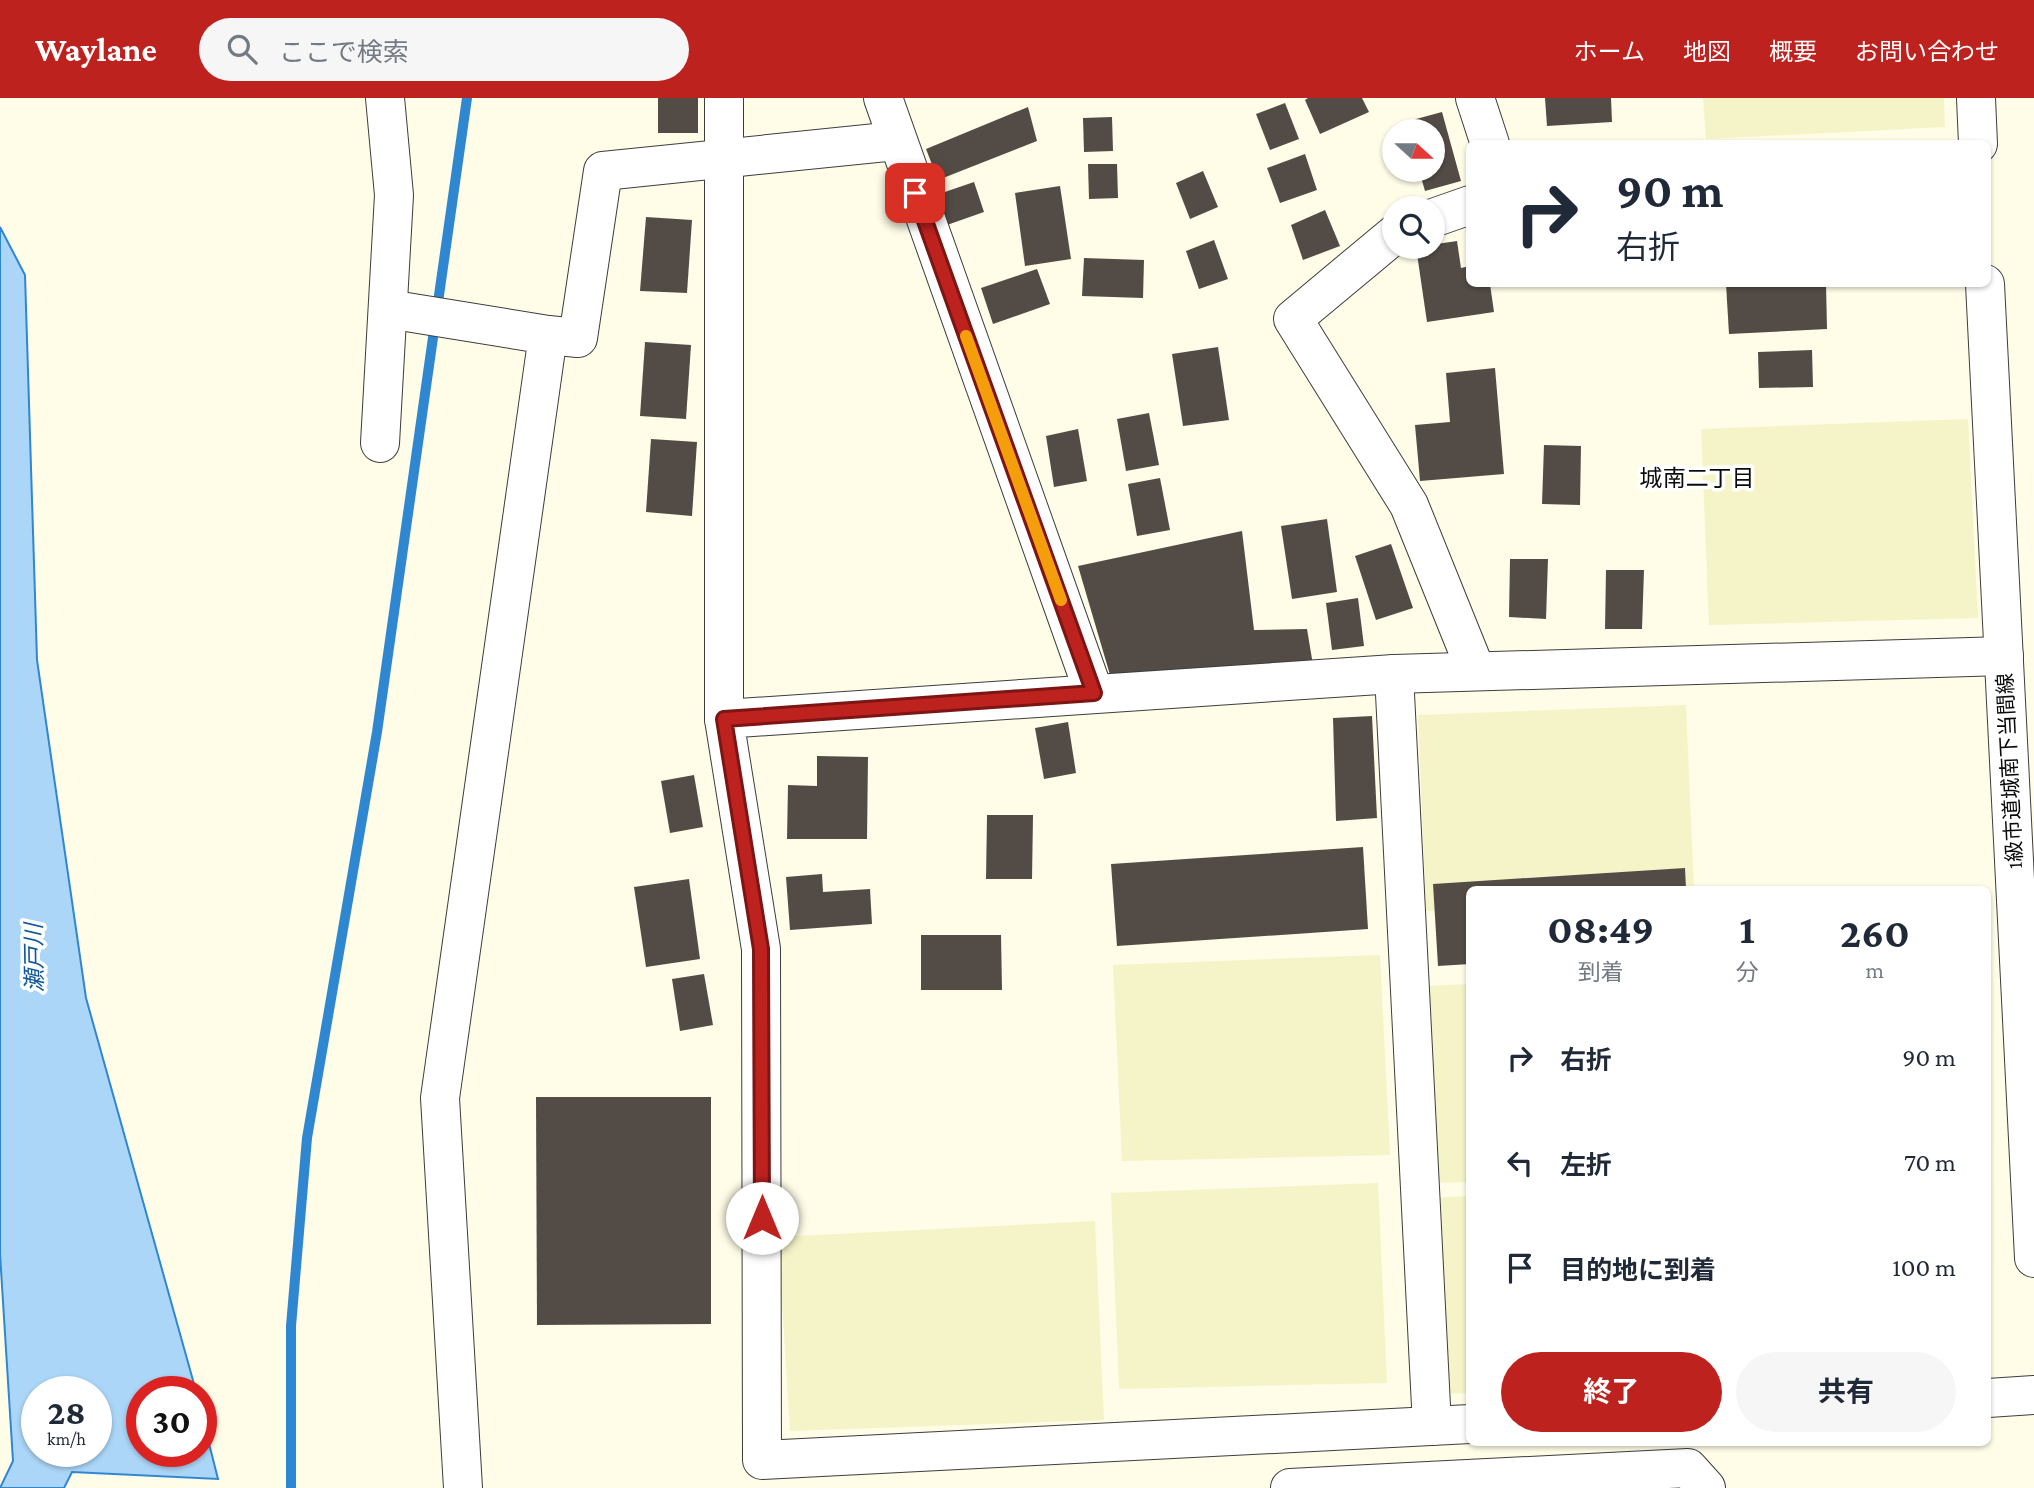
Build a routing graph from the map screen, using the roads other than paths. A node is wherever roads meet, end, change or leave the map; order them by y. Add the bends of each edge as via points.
1 (385, 98) edge
2 (724, 98) edge
3 (883, 98) edge
4 (1475, 98) edge
5 (1976, 98) edge
6 (1489, 140) edge
7 (1977, 140) edge
8 (897, 141) junction
9 (723, 159) junction
10 (1466, 206) edge
11 (1445, 214) edge
12 (1382, 245) edge
13 (1985, 287) edge
14 (388, 309) junction
15 (548, 335) junction
16 (380, 443) dead end
17 (2004, 656) junction
18 (1476, 671) junction
19 (1394, 674) junction
20 (1094, 693) junction
21 (724, 719) junction
22 (2034, 1258) edge
23 (2034, 1395) edge
24 (1991, 1398) edge
25 (1466, 1424) edge
26 (1432, 1426) junction
27 (463, 1488) edge
28 (1290, 1488) edge
29 (1706, 1488) edge

1 - 14 street via 394,195
2 - 9 street
3 - 8 street
4 - 6 street
5 - 7 street
8 - 9 street
8 - 20 street
9 - 15 street via 603,171 578,338
9 - 21 street
10 - 11 street
12 - 18 street via 1293,319 1409,505
13 - 17 street, 1級市道城南下当間線
14 - 15 street
14 - 16 street
15 - 27 street via 440,1098
17 - 18 street
17 - 22 street, 1級市道城南下当間線
18 - 19 street
19 - 20 street
19 - 26 street
20 - 21 street
21 - 26 street via 761,949 762,1460
23 - 24 street
25 - 26 street
28 - 29 street via 1688,1468

